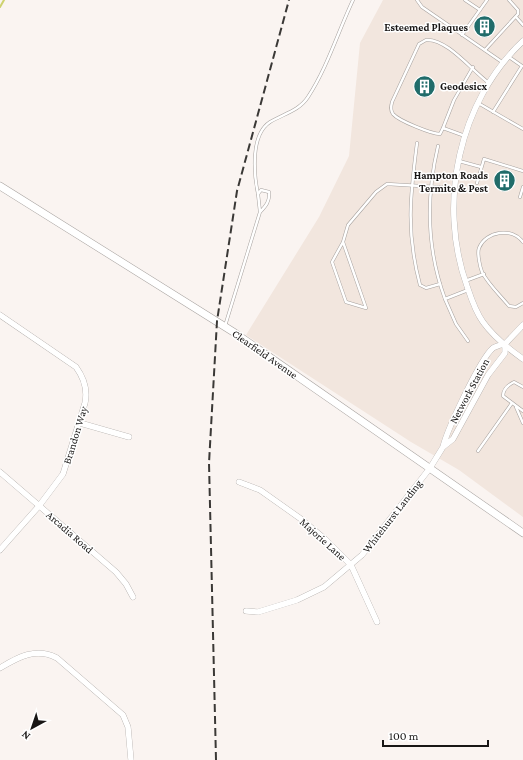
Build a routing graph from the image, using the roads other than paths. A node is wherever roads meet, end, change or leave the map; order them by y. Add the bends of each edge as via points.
1 (353, 0) edge
2 (417, 0) edge
3 (465, 0) edge
4 (487, 0) edge
5 (509, 0) edge
6 (480, 10) junction
7 (516, 17) junction
8 (523, 25) edge
9 (462, 35) junction
10 (523, 41) edge
11 (485, 50) junction
12 (508, 56) junction
13 (503, 62) junction
14 (473, 67) junction
15 (489, 83) junction
16 (478, 103) junction
17 (493, 112) junction
18 (443, 128) junction
19 (523, 129) edge
20 (466, 136) junction
21 (417, 143) dead end
22 (438, 146) dead end
23 (458, 161) junction
24 (481, 167) junction
25 (523, 172) edge
26 (477, 183) dead end
27 (412, 184) junction
28 (0, 186) edge
29 (431, 186) junction
30 (455, 188) junction
31 (523, 188) edge
32 (258, 194) junction
33 (520, 197) dead end
34 (260, 212) junction
35 (343, 242) junction
36 (523, 242) edge
37 (484, 274) junction
38 (465, 281) junction
39 (440, 284) junction
40 (468, 290) junction
41 (445, 299) junction
42 (523, 303) edge
43 (0, 315) edge
44 (523, 325) edge
45 (225, 326) junction
46 (468, 341) dead end
47 (505, 344) junction
48 (523, 359) edge
49 (523, 387) edge
50 (512, 404) junction
51 (516, 406) junction
52 (523, 411) edge
53 (80, 423) junction
54 (523, 423) edge
55 (129, 437) dead end
56 (443, 447) junction
57 (478, 451) dead end
58 (430, 468) junction
59 (0, 472) edge
60 (240, 482) dead end
61 (39, 506) junction
62 (523, 533) edge
63 (0, 550) edge
64 (352, 565) junction
65 (133, 597) dead end
66 (246, 611) dead end
67 (377, 622) dead end
68 (0, 668) edge
69 (131, 760) edge

1 - 32 lane via 304,103 268,123 262,130 254,162
2 - 9 lane via 422,7
3 - 6 lane
4 - 6 lane
5 - 7 lane via 518,10
6 - 9 lane
7 - 8 lane
7 - 11 lane
9 - 11 lane
10 - 12 street
11 - 13 lane
12 - 13 street
12 - 17 lane via 522,66
13 - 15 street
14 - 15 lane via 477,75
14 - 18 lane via 454,100
14 - 18 lane via 437,41 426,40 419,44 390,107 401,119 434,134 440,134
15 - 16 street
16 - 17 lane
16 - 20 street
17 - 19 lane
18 - 20 lane
20 - 23 street
21 - 27 lane
22 - 29 lane
23 - 24 lane
23 - 30 street
24 - 25 lane via 484,159
24 - 26 lane
27 - 29 lane
27 - 35 lane via 395,183 382,187 348,225
27 - 39 lane via 411,238 420,285 426,288
28 - 45 street, Clearfield Avenue
29 - 30 lane
29 - 39 lane via 431,238
30 - 38 street via 454,221 457,249
31 - 33 lane
32 - 34 lane
32 - 34 lane via 261,190 266,190 270,197
34 - 45 lane
35 - 35 lane via 358,286 366,308 346,302 332,262
36 - 37 lane via 510,232 502,232 488,239 478,250
37 - 38 lane
37 - 42 lane via 509,306 516,307
38 - 40 street
39 - 41 lane
40 - 41 lane
40 - 47 street via 483,322
41 - 46 lane via 456,324
43 - 53 street, Brandon Way via 76,367 82,375 86,399
44 - 47 street, Network Station
45 - 58 street, Clearfield Avenue
47 - 48 street
47 - 56 street, Network Station via 505,353 488,375 453,439
47 - 56 street, Network Station via 493,348 475,376 446,435
49 - 50 lane via 514,382 503,392
50 - 51 lane
50 - 57 lane
51 - 52 lane
51 - 54 lane
53 - 55 street
53 - 61 street, Brandon Way via 63,474
56 - 58 street, Network Station
58 - 62 street, Clearfield Avenue
58 - 64 street, Whitehurst Landing via 378,536
59 - 61 street, Arcadia Road
60 - 64 street, Majorie Lane via 260,490 301,519
61 - 63 street, Brandon Way
61 - 65 street, Arcadia Road via 116,572
64 - 66 street, Whitehurst Landing via 324,587 298,600 258,612
64 - 67 street, Majorie Lane
68 - 69 street via 17,658 33,653 44,653 57,658 122,715 128,727

